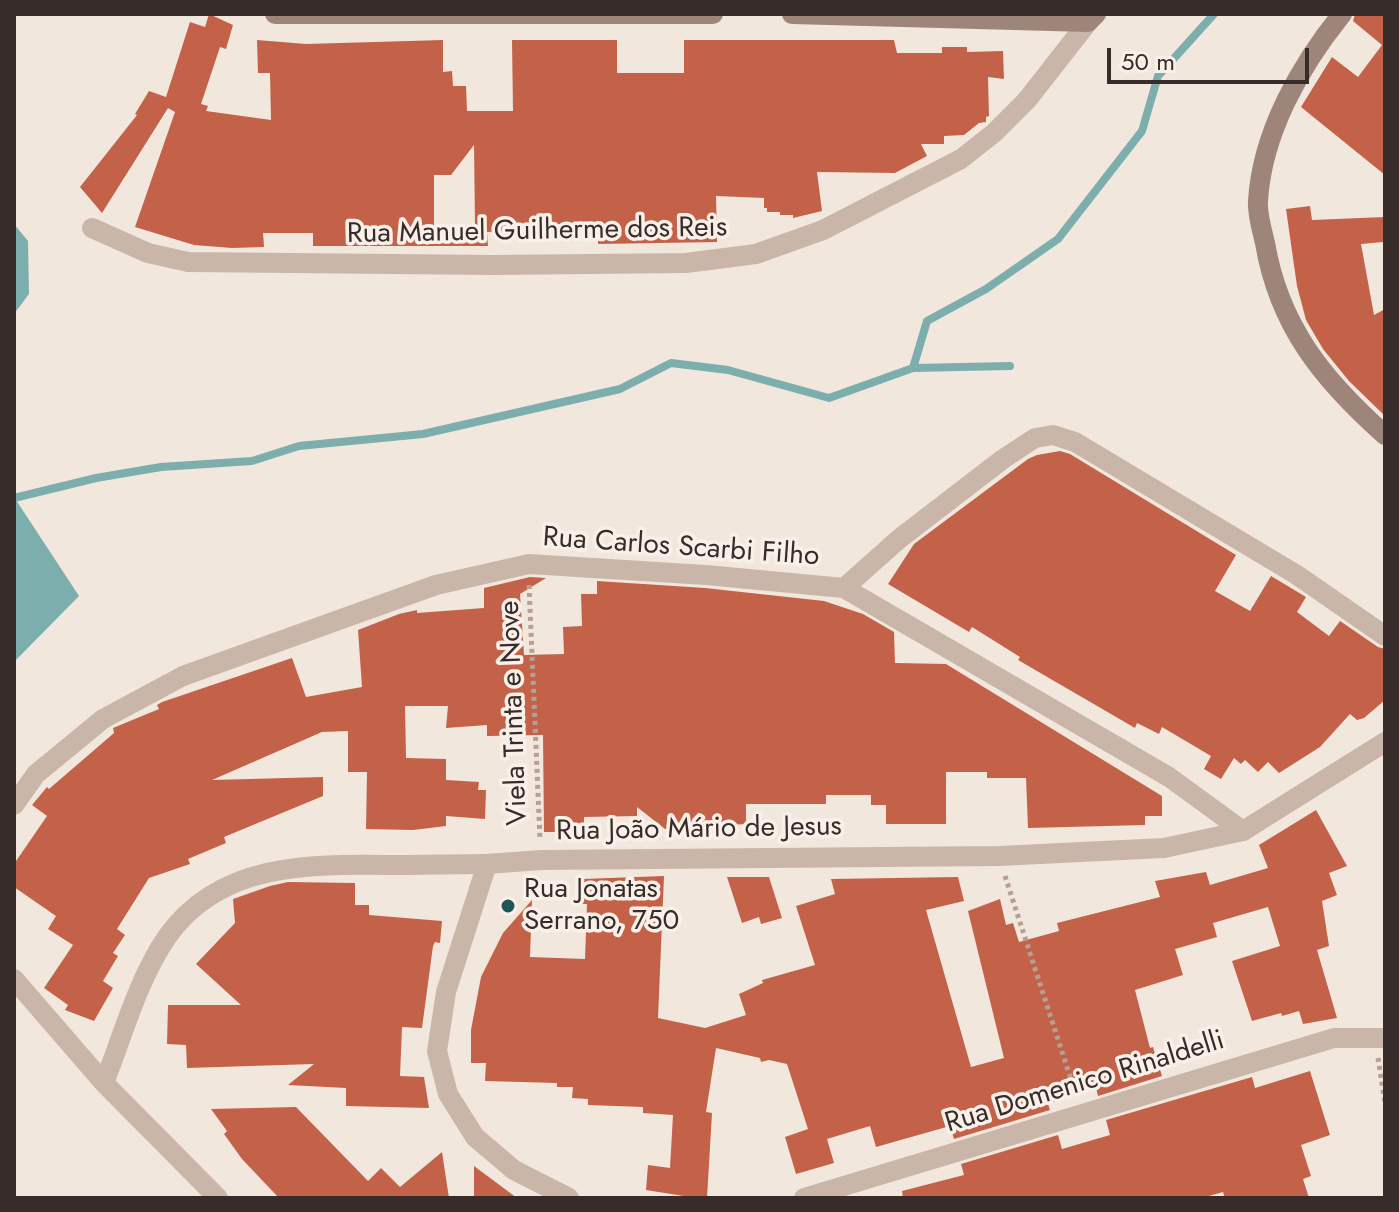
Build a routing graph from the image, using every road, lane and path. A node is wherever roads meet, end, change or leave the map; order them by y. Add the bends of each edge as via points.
1 (275, 14) edge
2 (713, 14) edge
3 (792, 14) edge
4 (1342, 14) edge
5 (1092, 18) edge
6 (92, 228) dead end
7 (1385, 435) edge
8 (529, 564) junction
9 (844, 588) junction
10 (1385, 636) edge
11 (1385, 742) edge
12 (14, 805) edge
13 (1243, 831) junction
14 (999, 856) junction
15 (541, 860) junction
16 (487, 864) junction
17 (14, 979) edge
18 (1380, 1038) edge
19 (104, 1083) junction
20 (1385, 1103) edge
21 (1081, 1113) junction
22 (218, 1198) edge
23 (569, 1198) edge
24 (804, 1198) edge

1 - 2 main road
3 - 5 main road
4 - 7 main road via 1283,106 1265,159 1258,203 1271,276 1293,330 1341,392
5 - 6 street, Rua Manuel Guilherme dos Reis via 1027,100 961,159 823,230 756,254 686,263 188,262 148,253
8 - 9 street, Rua Carlos Scarbi Filho
8 - 12 street, Rua Carlos Scarbi Filho via 436,585 183,676 103,719 36,774
8 - 15 path, Viela Trinta e Nove
9 - 10 street via 1003,459 1035,438 1053,435 1075,442 1285,567
9 - 13 street, Rua Carlos Scarbi Filho via 1169,777
11 - 13 street, Rua João Mário de Jesus
13 - 14 street, Rua João Mário de Jesus via 1164,848
14 - 15 street, Rua João Mário de Jesus
14 - 21 path
15 - 16 street, Rua João Mário de Jesus
16 - 19 street, Rua João Mário de Jesus via 325,864 276,870 225,886 190,909 166,938
16 - 23 street via 446,992 437,1051 448,1094 475,1137 514,1170
17 - 19 street
18 - 20 path
18 - 21 street, Rua Domenico Rinaldelli via 1334,1038
19 - 22 street
21 - 24 street, Rua Domenico Rinaldelli

